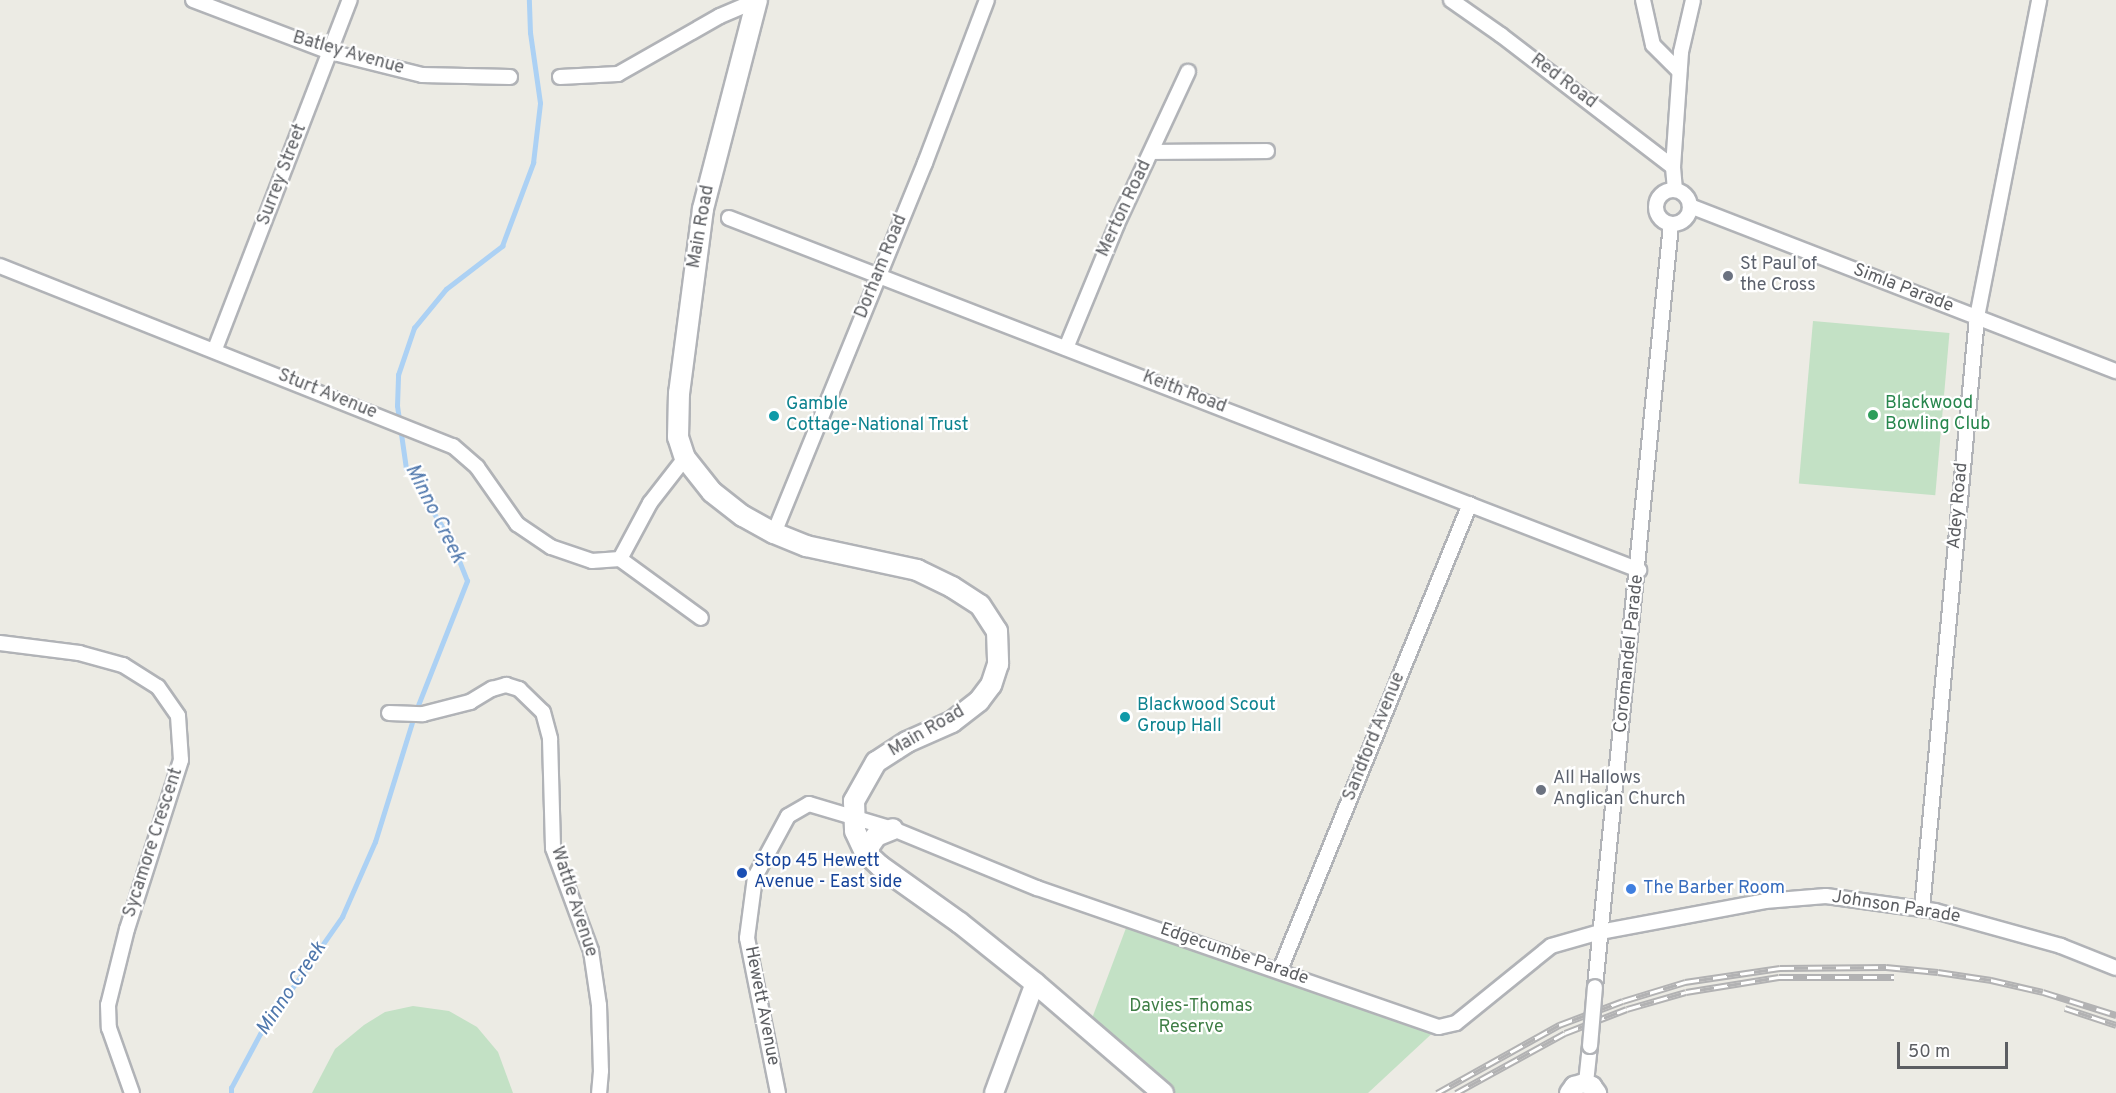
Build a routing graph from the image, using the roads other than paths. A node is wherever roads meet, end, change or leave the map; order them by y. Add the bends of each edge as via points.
1 (193, 0) edge
2 (350, 0) edge
3 (987, 0) edge
4 (1451, 0) edge
5 (1643, 0) edge
6 (1693, 0) edge
7 (2039, 0) edge
8 (757, 1) edge
9 (330, 52) junction
10 (1681, 52) junction
11 (1663, 56) junction
12 (1679, 71) junction
13 (1188, 72) dead end
14 (510, 77) dead end
15 (560, 77) dead end
16 (1152, 152) junction
17 (1268, 152) dead end
18 (1673, 167) junction
19 (1675, 190) junction
20 (1690, 206) junction
21 (729, 218) dead end
22 (1671, 224) junction
23 (0, 266) edge
24 (879, 276) junction
25 (1977, 317) junction
26 (1066, 348) junction
27 (215, 350) junction
28 (2116, 371) edge
29 (684, 458) junction
30 (1470, 504) junction
31 (774, 532) junction
32 (620, 559) junction
33 (1639, 570) junction
34 (701, 618) dead end
35 (0, 644) edge
36 (389, 713) dead end
37 (853, 815) junction
38 (893, 829) junction
39 (865, 852) junction
40 (1922, 909) junction
41 (1600, 932) junction
42 (2116, 968) edge
43 (1280, 970) junction
44 (1035, 983) junction
45 (1591, 1088) edge
46 (132, 1093) edge
47 (598, 1093) edge
48 (778, 1093) edge
49 (994, 1093) edge
50 (1163, 1093) edge
51 (1569, 1093) edge

1 - 9 street, Batley Avenue
2 - 9 street, Surrey Street
3 - 24 street, Dorham Road
4 - 18 street, Red Road
5 - 11 street via 1653,45
6 - 10 street
7 - 25 street, Adey Road
8 - 15 street via 720,16 618,74
8 - 29 main road, Main Road via 703,209 679,393 678,437
9 - 14 street, Batley Avenue via 422,75
9 - 27 street, Surrey Street
10 - 11 street
10 - 12 street
11 - 12 street
12 - 18 street
13 - 16 street, Merton Road
16 - 17 street
16 - 26 street, Merton Road via 1117,224
18 - 19 street
19 - 20 street via 1685,195
19 - 22 street via 1664,193 1656,208 1661,218
20 - 22 street via 1685,219
20 - 25 street, Simla Parade
21 - 24 street, Keith Road
22 - 33 street, Coromandel Parade
23 - 27 street, Sturt Avenue
24 - 26 street, Keith Road
24 - 31 street, Dorham Road
25 - 28 street, Simla Parade
25 - 40 street, Adey Road
26 - 30 street, Keith Road
27 - 32 street, Sturt Avenue via 453,446 477,467 518,524 551,547 592,561
29 - 31 main road, Main Road via 712,492 742,516
29 - 32 street via 650,503
30 - 33 street, Keith Road
30 - 43 street, Sandford Avenue
31 - 37 main road, Main Road via 806,546 917,570 980,605 997,631 998,664 991,685 979,701 952,722 907,742 876,762 854,801
32 - 34 street
33 - 41 street, Coromandel Parade
35 - 46 street, Sycamore Crescent via 79,653 123,665 158,687 178,716 180,760 127,929 108,1005 109,1028
36 - 47 street, Wattle Avenue via 423,714 470,702 492,688 506,685 519,688 543,712 550,740 553,848 591,951 599,1005
37 - 38 street, Edgecumbe Parade
37 - 39 main road via 855,831
37 - 48 street, Hewett Avenue via 809,804 788,816 754,877 747,938
38 - 39 main road via 876,836
38 - 43 street, Edgecumbe Parade via 1037,888
39 - 44 main road
40 - 41 street, Johnson Parade via 1826,896 1765,901
40 - 42 street, Johnson Parade via 2061,946
41 - 43 street, Edgecumbe Parade via 1551,946 1456,1023 1439,1027
41 - 45 street, Coromandel Parade, bridge via 1590,1046
44 - 49 street
44 - 50 main road
45 - 51 street via 1574,1086

